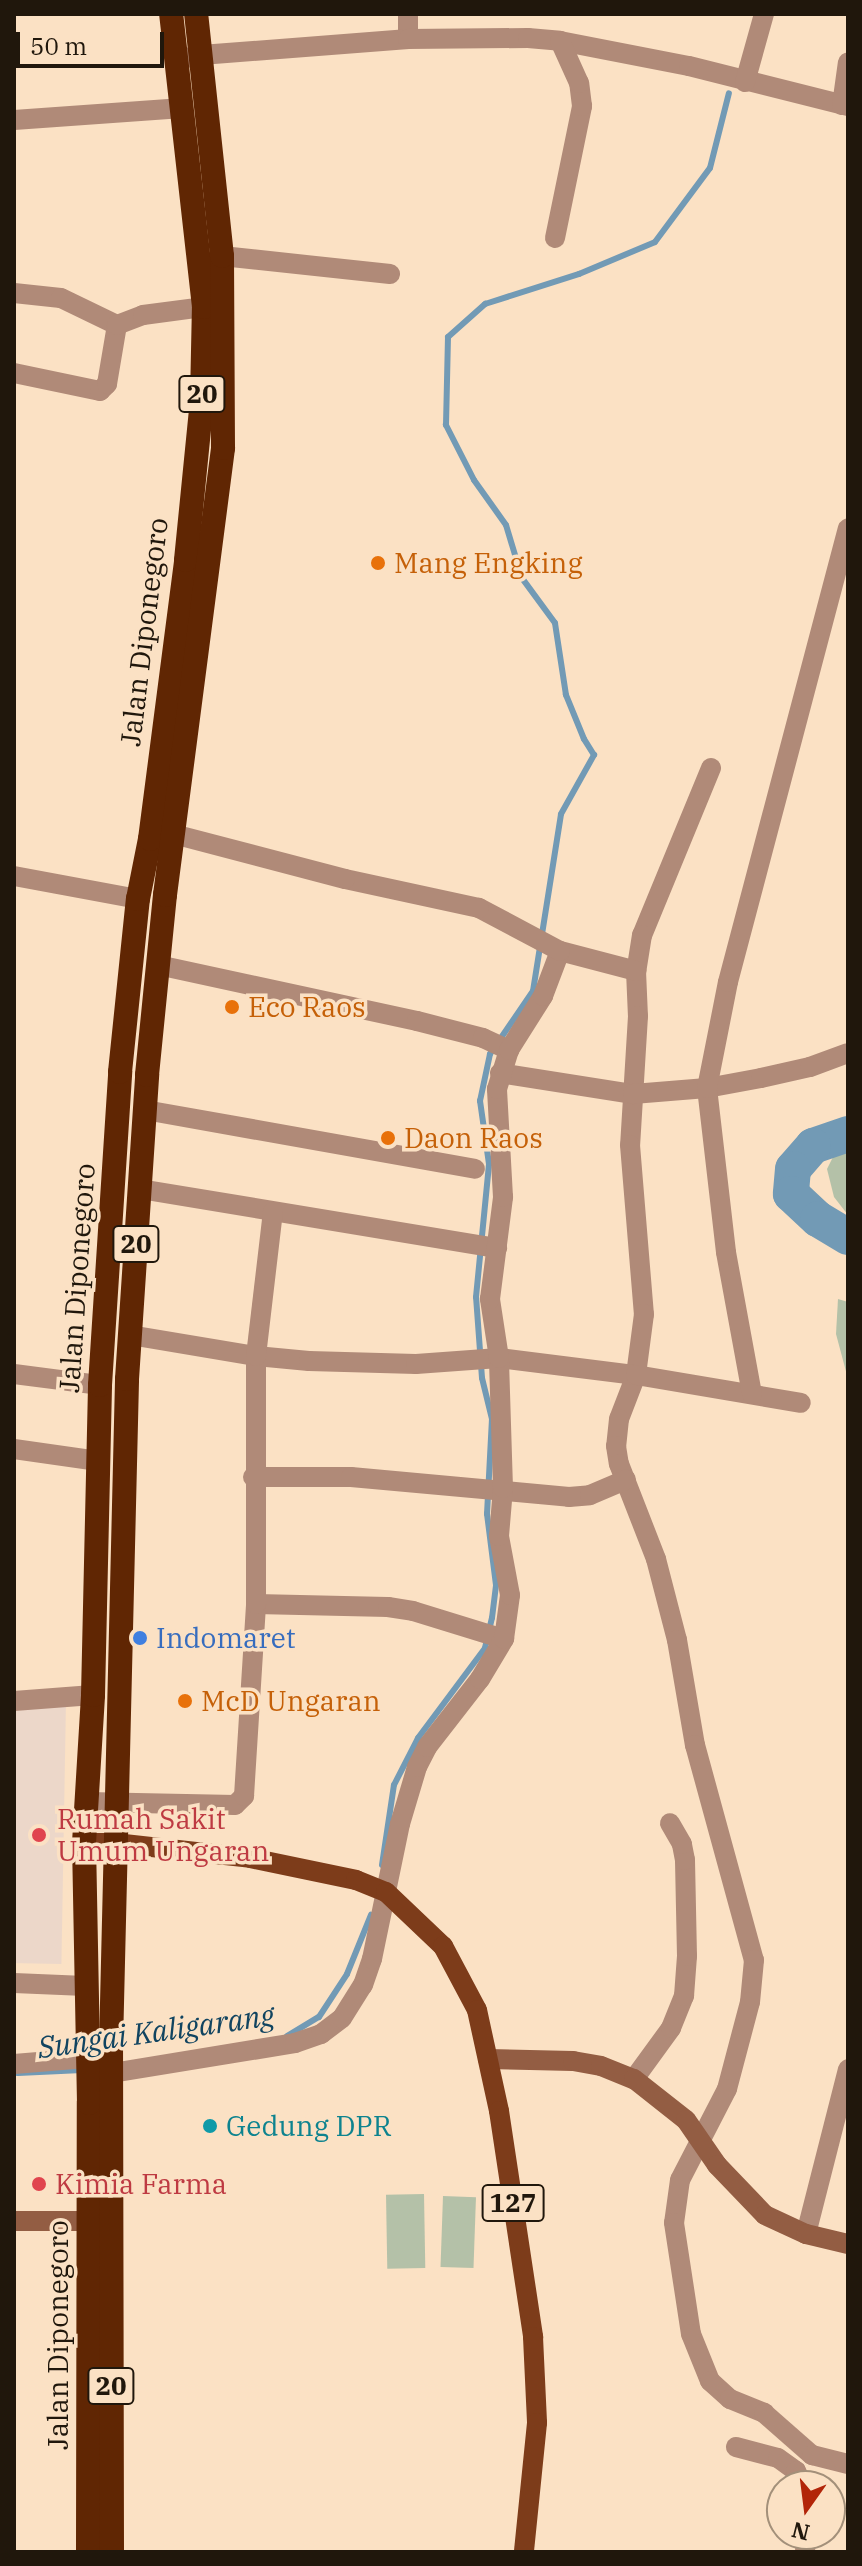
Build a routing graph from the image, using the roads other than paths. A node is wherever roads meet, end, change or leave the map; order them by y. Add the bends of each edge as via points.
1 (171, 14) edge
2 (196, 14) edge
3 (408, 14) edge
4 (764, 14) edge
5 (408, 39) junction
6 (560, 41) junction
7 (201, 55) junction
8 (177, 60) junction
9 (848, 62) edge
10 (745, 82) junction
11 (845, 105) edge
12 (183, 108) junction
13 (14, 120) edge
14 (555, 238) dead end
15 (222, 256) junction
16 (390, 274) dead end
17 (14, 293) edge
18 (204, 307) junction
19 (117, 325) junction
20 (14, 373) edge
21 (848, 529) edge
22 (840, 592) edge
23 (711, 768) dead end
24 (170, 772) junction
25 (174, 834) junction
26 (14, 876) edge
27 (138, 899) junction
28 (552, 947) junction
29 (158, 965) junction
30 (636, 971) junction
31 (506, 1049) junction
32 (848, 1053) edge
33 (120, 1072) junction
34 (500, 1073) junction
35 (147, 1075) junction
36 (707, 1088) junction
37 (633, 1094) junction
38 (145, 1110) junction
39 (475, 1169) dead end
40 (140, 1189) junction
41 (273, 1212) junction
42 (489, 1246) junction
43 (130, 1335) junction
44 (256, 1356) junction
45 (489, 1358) junction
46 (14, 1374) edge
47 (636, 1375) junction
48 (100, 1385) junction
49 (752, 1394) junction
50 (801, 1403) dead end
51 (14, 1449) edge
52 (98, 1461) junction
53 (253, 1477) junction
54 (626, 1480) junction
55 (497, 1488) junction
56 (256, 1604) junction
57 (499, 1637) junction
58 (93, 1695) junction
59 (14, 1701) edge
60 (87, 1802) junction
61 (118, 1802) junction
62 (670, 1823) dead end
63 (84, 1843) junction
64 (115, 1843) junction
65 (384, 1891) junction
66 (14, 1983) edge
67 (85, 1986) junction
68 (488, 2059) junction
69 (87, 2062) junction
70 (112, 2062) junction
71 (14, 2064) edge
72 (848, 2069) edge
73 (634, 2079) junction
74 (100, 2104) junction
75 (702, 2139) junction
76 (14, 2221) edge
77 (100, 2221) junction
78 (806, 2234) junction
79 (848, 2244) edge
80 (736, 2447) dead end
81 (848, 2464) edge
82 (795, 2470) edge
83 (88, 2552) edge
84 (112, 2552) edge
85 (524, 2552) edge

1 - 8 highway, Jalan Diponegoro / 20
2 - 7 highway, Jalan Diponegoro / 20
3 - 5 street
4 - 10 street
5 - 6 street
5 - 7 street
6 - 10 street
6 - 14 street via 579,83 582,106
7 - 8 street
7 - 15 highway, Jalan Diponegoro / 20
8 - 12 highway, Jalan Diponegoro / 20
9 - 11 street
10 - 11 street
12 - 13 street
12 - 18 highway, Jalan Diponegoro / 20
15 - 16 street
15 - 24 highway, Jalan Diponegoro / 20 via 223,448
17 - 19 street via 61,298
18 - 19 street via 143,315
18 - 24 highway, Jalan Diponegoro / 20 via 202,399
19 - 20 street via 107,384 100,391
21 - 22 street
22 - 36 street via 728,982
23 - 30 street via 642,935
24 - 25 highway, Jalan Diponegoro / 20
24 - 27 highway, Jalan Diponegoro / 20
25 - 28 street via 479,908
25 - 29 highway, Jalan Diponegoro / 20
26 - 27 street
27 - 33 highway, Jalan Diponegoro / 20
28 - 30 street
28 - 31 street via 543,996
29 - 31 street via 483,1038
29 - 35 highway, Jalan Diponegoro / 20
30 - 37 street
31 - 34 street
32 - 36 street via 810,1067
33 - 35 highway
33 - 48 highway, Jalan Diponegoro / 20
34 - 37 street
34 - 42 street via 496,1118 504,1174
35 - 38 highway, Jalan Diponegoro / 20
36 - 37 street
36 - 49 street via 726,1252
37 - 47 street via 632,1183 644,1314
38 - 39 street
38 - 40 highway, Jalan Diponegoro / 20
40 - 41 street
40 - 43 highway, Jalan Diponegoro / 20
41 - 42 street
41 - 44 street
42 - 45 street
43 - 44 street
43 - 61 highway, Jalan Diponegoro / 20
44 - 45 street via 416,1364
44 - 53 street
45 - 47 street
45 - 55 street
46 - 48 street
47 - 49 street
47 - 54 street via 616,1433
48 - 52 highway, Jalan Diponegoro / 20
49 - 50 street
51 - 52 street
52 - 58 highway, Jalan Diponegoro / 20
53 - 55 street via 351,1477
53 - 56 street
54 - 55 street via 590,1495 569,1497
54 - 75 street via 656,1559 695,1745 754,1960 750,2002 727,2089
55 - 57 street via 510,1595
56 - 57 street via 388,1607
56 - 61 street via 241,1802
57 - 65 street via 480,1679 417,1767
58 - 59 street
58 - 60 highway, Jalan Diponegoro / 20
60 - 61 street
60 - 63 highway, Jalan Diponegoro / 20
61 - 64 highway, Jalan Diponegoro / 20
62 - 73 street via 685,1860 684,1996 671,2028
63 - 64 main road
63 - 67 highway, Jalan Diponegoro / 20
64 - 65 main road, 127 via 250,1858
64 - 70 highway, Jalan Diponegoro / 20
65 - 68 main road, 127 via 443,1946 477,2010
65 - 70 street via 363,1985 331,2028 295,2043
66 - 67 street
67 - 69 highway, Jalan Diponegoro / 20
68 - 73 street via 573,2061
68 - 85 main road, 127 via 533,2337 537,2423
69 - 71 street
69 - 74 highway, Jalan Diponegoro / 20
70 - 74 highway, Jalan Diponegoro / 20
72 - 78 street
73 - 75 street via 670,2104
74 - 77 highway, Jalan Diponegoro / 20
75 - 78 street via 748,2200 765,2215
75 - 81 street via 680,2180 674,2223 691,2334 702,2365 718,2392 764,2413 800,2448
76 - 77 street
77 - 83 highway, Jalan Diponegoro / 20
77 - 84 highway, Jalan Diponegoro / 20
78 - 79 street
80 - 82 street via 778,2458

